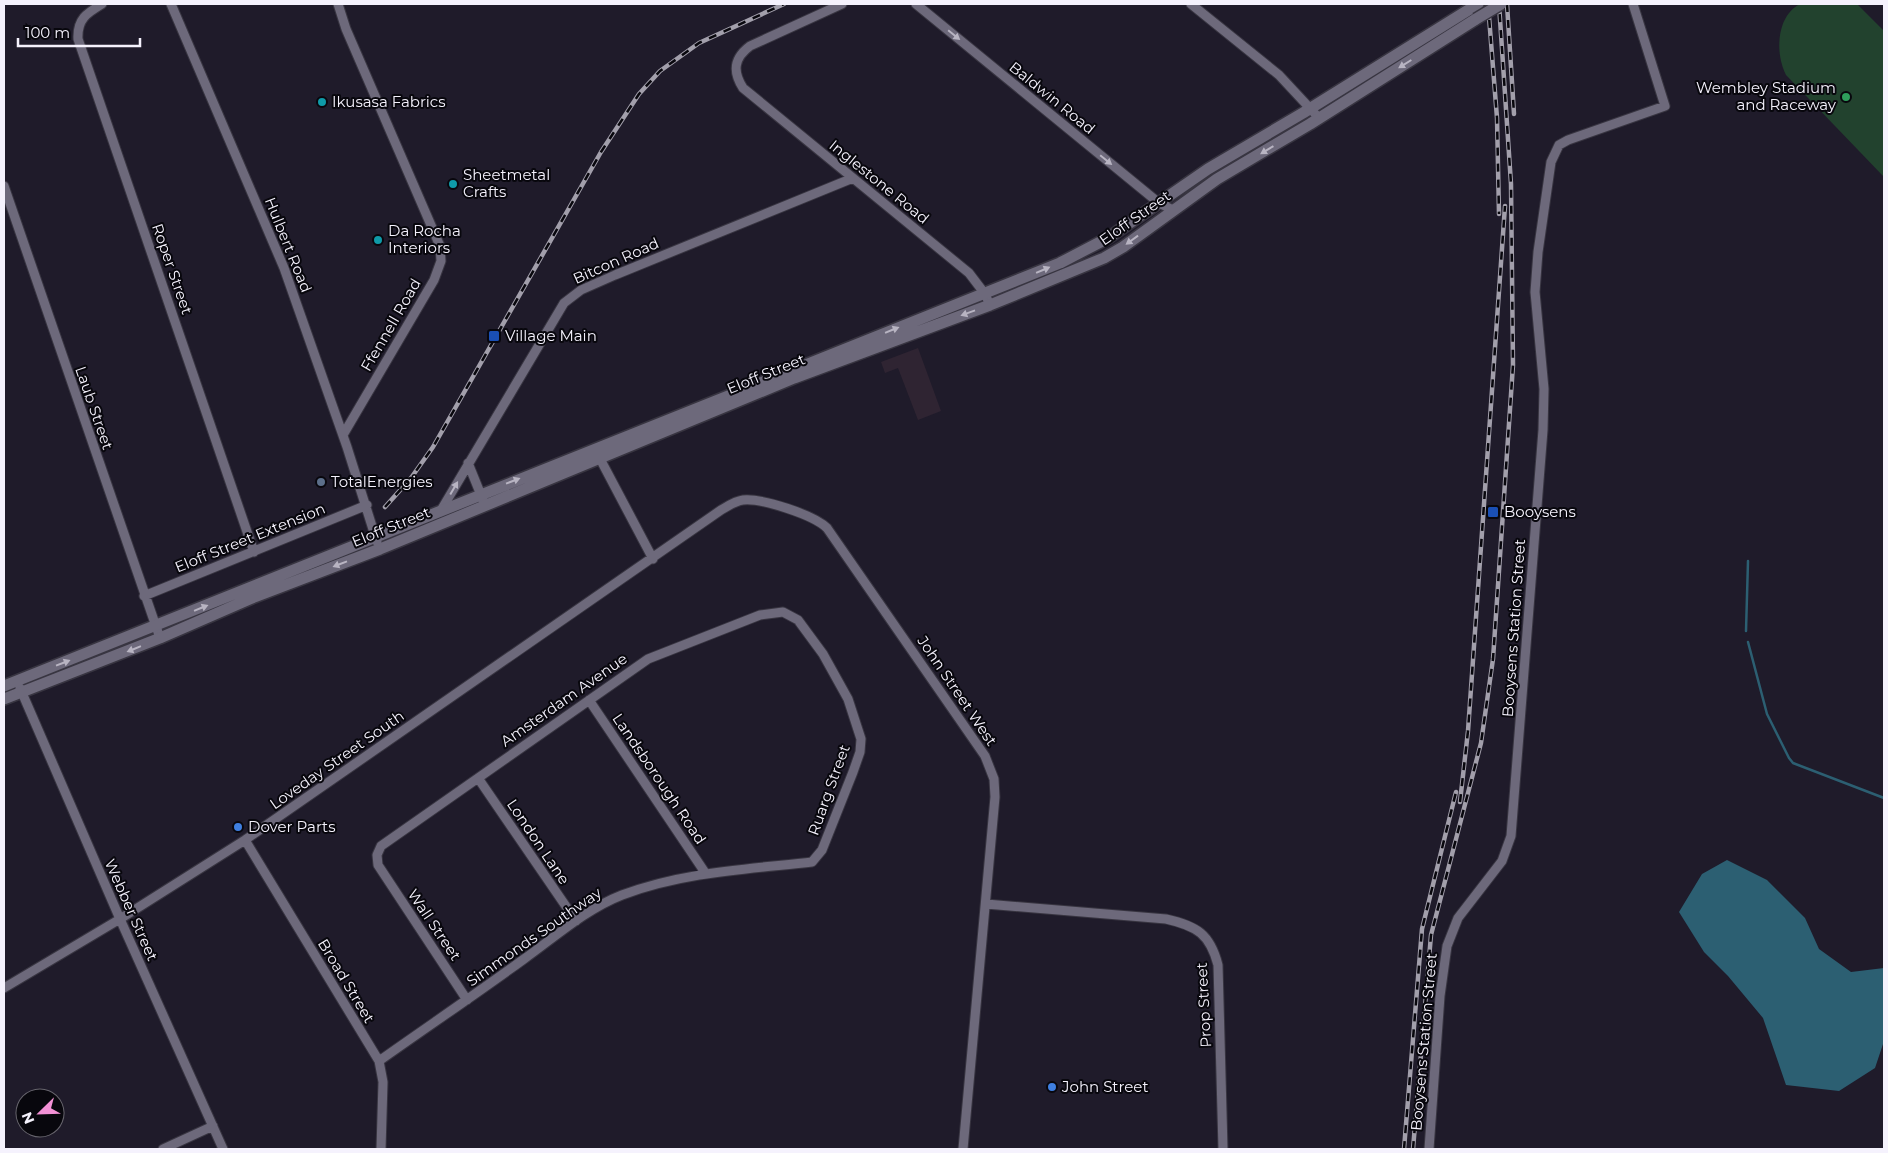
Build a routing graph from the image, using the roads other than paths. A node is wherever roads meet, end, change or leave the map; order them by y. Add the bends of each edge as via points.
1 (102, 4) edge
2 (170, 4) edge
3 (338, 4) edge
4 (842, 4) edge
5 (916, 4) edge
6 (1191, 4) edge
7 (1501, 4) edge
8 (1633, 4) edge
9 (1475, 11) edge
10 (1423, 46) junction
11 (1307, 111) junction
12 (1314, 121) junction
13 (1239, 150) junction
14 (1247, 162) junction
15 (853, 178) junction
16 (4, 186) edge
17 (1159, 203) junction
18 (1173, 210) junction
19 (987, 300) junction
20 (343, 435) junction
21 (598, 455) junction
22 (468, 463) junction
23 (483, 500) junction
24 (366, 504) junction
25 (440, 512) junction
26 (380, 543) junction
27 (254, 552) junction
28 (653, 559) junction
29 (275, 584) junction
30 (144, 596) junction
31 (798, 620) joint
32 (156, 627) junction
33 (160, 638) junction
34 (18, 680) junction
35 (4, 686) edge
36 (22, 692) junction
37 (4, 699) edge
38 (589, 700) junction
39 (478, 778) junction
40 (245, 840) junction
41 (812, 862) joint
42 (378, 865) joint
43 (706, 874) junction
44 (986, 904) junction
45 (120, 920) junction
46 (576, 921) junction
47 (4, 988) edge
48 (467, 1000) junction
49 (379, 1061) junction
50 (213, 1126) junction
51 (163, 1149) edge
52 (223, 1149) edge
53 (381, 1149) edge
54 (963, 1149) edge
55 (1223, 1149) edge
56 (1429, 1149) edge

1 - 27 street, Roper Street via 84,15 78,39
2 - 20 street, Hulbert Road via 284,268
3 - 20 street, Ffennell Road via 440,246 441,261 434,280
4 - 15 street, Inglestone Road via 765,38 741,53 735,71 742,88
5 -> 17 street, Baldwin Road
6 - 11 street via 1279,75 1297,92
7 - 9 street, Eloff Street, bridge
8 - 56 street, Booysens Station Street via 1665,106 1568,140 1559,146 1551,162 1536,279 1537,330 1544,389 1511,836 1502,862 1458,918 1447,946
9 - 10 street, Eloff Street
10 - 11 street, Eloff Street
10 -> 12 street, Eloff Street
11 - 12 street
11 - 13 street, Eloff Street
12 -> 14 street, Eloff Street
13 - 14 street
13 - 17 street, Eloff Street
14 - 18 street, Eloff Street
15 - 19 street, Inglestone Road via 969,274
15 - 22 street, Bitcon Road via 570,296
16 - 30 street, Laub Street
17 - 18 street, Baldwin Road
19 -> 17 street, Eloff Street via 1090,248
18 -> 19 street, Eloff Street via 1104,258
19 - 21 street, Eloff Street via 869,344
20 - 24 street, Hulbert Road
21 - 23 street, Eloff Street
21 - 28 street
22 - 23 street
25 -> 22 street, Bitcon Road
23 - 25 street, Eloff Street
23 - 26 street, Eloff Street
24 - 26 street, Hulbert Road
24 - 27 street, Eloff Street Extension
25 - 26 street, Eloff Street
26 - 29 street, Eloff Street
27 - 30 street, Eloff Street Extension
28 - 40 street, Loveday Street South
28 - 44 street, John Street West via 722,510 745,500 813,518 827,528 989,763 995,797
32 -> 29 street, Eloff Street
29 - 33 street, Eloff Street
30 - 32 street, Laub Street
31 - 38 street, Amsterdam Avenue via 783,612 751,618 648,659
31 - 41 street, Ruarg Street via 838,678 861,739 853,772 822,850
32 - 33 street, Laub Street
34 -> 32 street, Eloff Street
33 -> 36 street, Eloff Street
34 - 35 street, Eloff Street
34 - 36 street, Webber Street
36 - 37 street, Eloff Street
36 - 45 street, Webber Street
38 - 39 street, Amsterdam Avenue
38 - 43 street, Landsborough Road
39 - 42 street, Amsterdam Avenue via 384,843 378,849
39 - 46 street, London Lane
40 - 45 street, Loveday Street South
40 - 49 street, Broad Street
41 - 43 street, Simmonds Southway
42 - 48 street, Wall Street
43 - 46 street, Simmonds Southway via 622,895
44 - 54 street, John Street West
44 - 55 street, Prop Street via 1166,919 1184,923 1207,939 1214,949 1218,965
45 - 47 street, Loveday Street South
45 - 50 street, Webber Street
46 - 48 street, Simmonds Southway
48 - 49 street, Simmonds Southway
49 - 53 street, Broad Street via 383,1082
50 - 51 street
50 - 52 street, Webber Street

